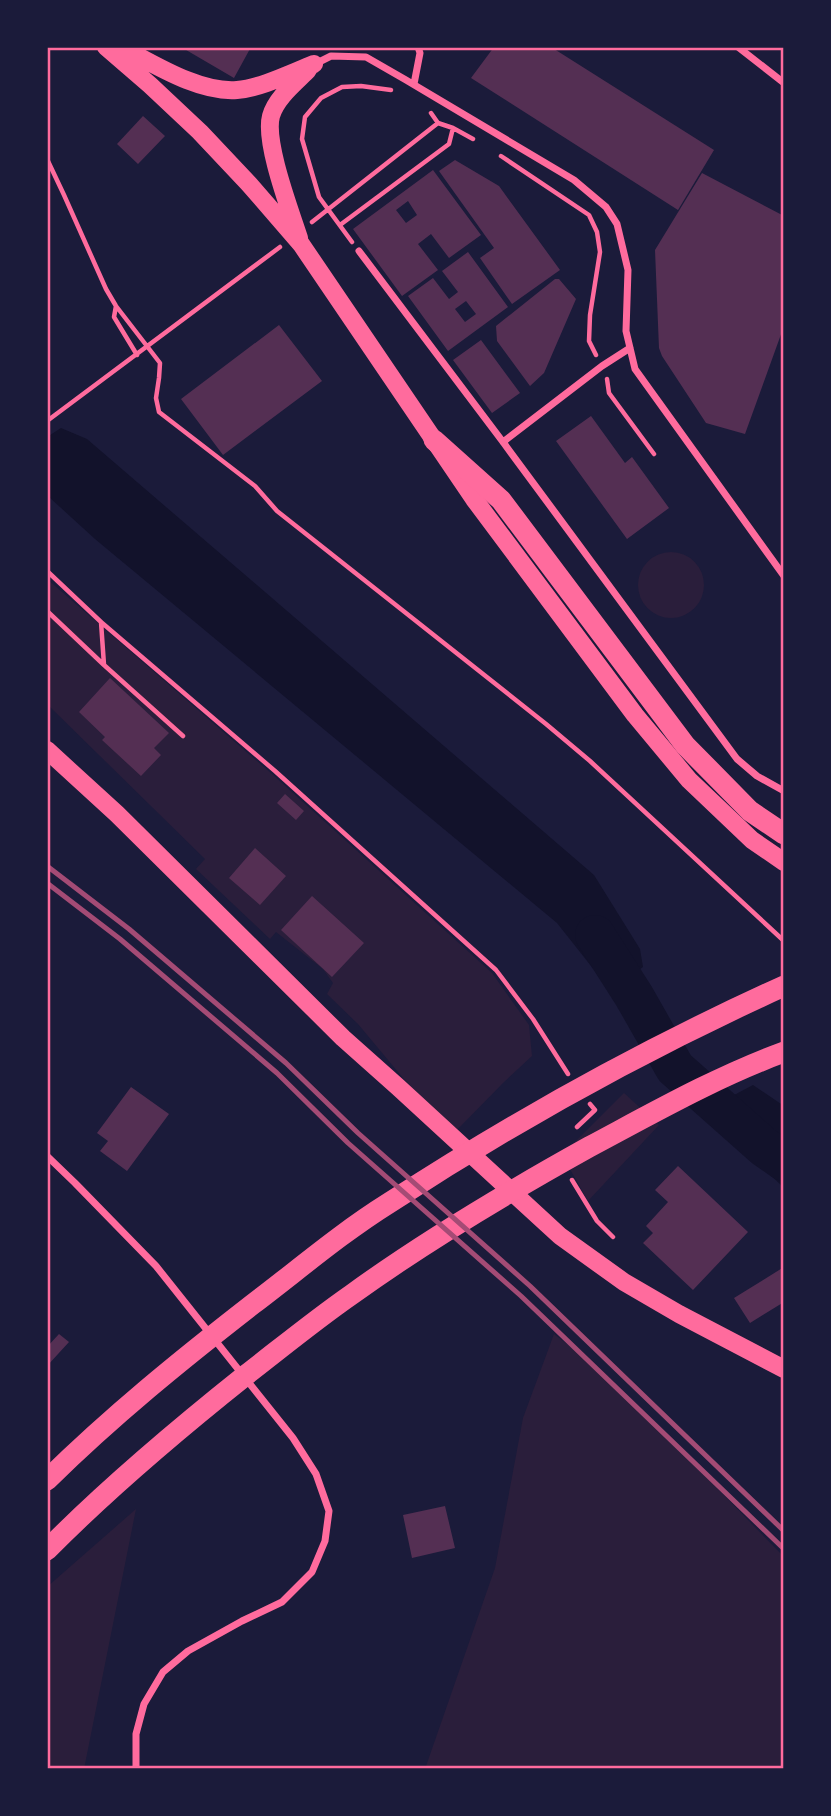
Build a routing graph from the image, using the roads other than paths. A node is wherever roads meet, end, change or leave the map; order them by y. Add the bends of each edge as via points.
1 (106, 47) edge
2 (121, 47) edge
3 (418, 47) edge
4 (738, 47) edge
5 (314, 64) junction
6 (784, 83) edge
7 (414, 84) junction
8 (302, 237) junction
9 (359, 251) road end
10 (630, 348) junction
11 (434, 440) junction
12 (503, 442) junction
13 (784, 576) edge
14 (47, 750) edge
15 (784, 791) edge
16 (784, 834) edge
17 (784, 862) edge
18 (784, 986) edge
19 (784, 1052) edge
20 (47, 1156) edge
21 (784, 1369) edge
22 (47, 1480) edge
23 (47, 1550) edge
24 (136, 1769) edge

1 - 8 main road via 200,132
2 - 5 main road via 205,87 237,90
3 - 7 street
4 - 6 street
5 - 7 street via 331,56 366,57
5 - 8 main road via 281,98 271,116 269,137
7 - 10 street via 574,180 606,207 617,224 628,270 626,331
8 - 11 main road
9 - 12 street
10 - 12 street
10 - 13 street via 635,369
11 - 16 highway via 501,500 685,745 750,811
11 - 17 main road via 635,715 689,780 752,840
12 - 15 street via 737,759
14 - 21 main road via 343,1038 552,1228 624,1282
18 - 22 highway via 613,1070 387,1203 146,1388
19 - 23 highway via 740,1068 532,1179 353,1293 206,1407
20 - 24 street via 156,1266 293,1438 316,1474 329,1511 325,1541 312,1572 282,1602 188,1651 163,1672 144,1704 136,1734

